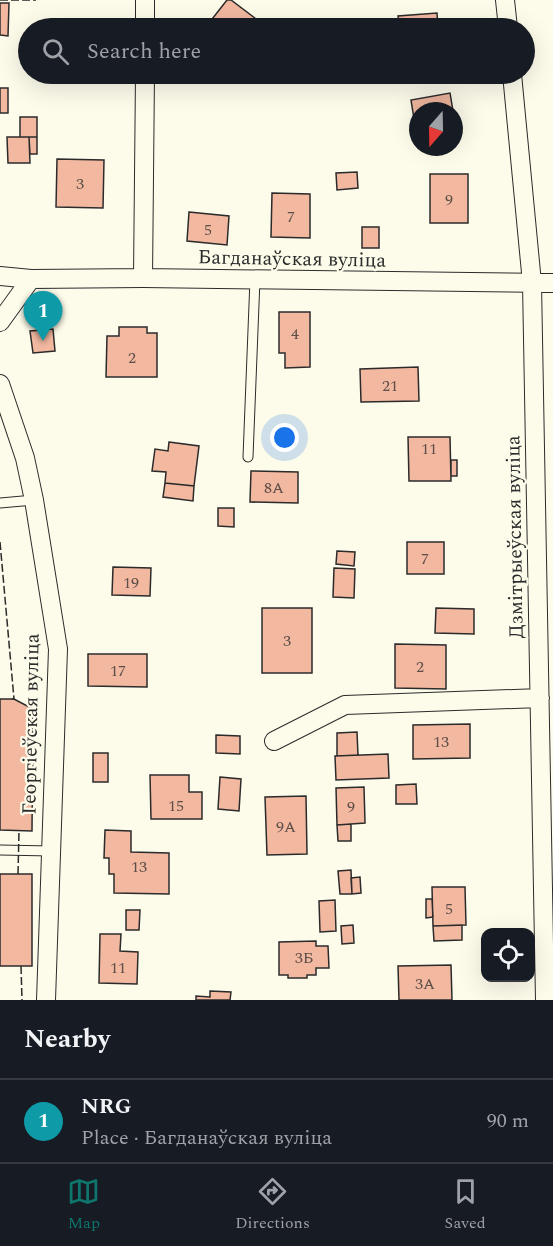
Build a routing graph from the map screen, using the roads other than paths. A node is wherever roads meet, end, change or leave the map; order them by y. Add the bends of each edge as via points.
1 (145, 0) edge
2 (505, 0) edge
3 (145, 18) edge
4 (507, 18) edge
5 (145, 84) edge
6 (513, 84) edge
7 (0, 276) edge
8 (143, 278) junction
9 (31, 279) junction
10 (255, 279) junction
11 (553, 283) edge
12 (532, 284) junction
13 (0, 322) edge
14 (0, 384) edge
15 (248, 457) dead end
16 (33, 500) junction
17 (0, 503) edge
18 (540, 698) junction
19 (274, 741) dead end
20 (0, 850) edge
21 (51, 851) junction
22 (46, 1000) edge
23 (545, 1000) edge

1 - 3 street
2 - 4 street
5 - 8 street
6 - 12 street, Дзмітрыеўская вуліца
7 - 9 street, Багданаўская вуліца
8 - 9 street, Багданаўская вуліца
8 - 10 street, Багданаўская вуліца
9 - 13 street
10 - 12 street, Багданаўская вуліца
10 - 15 lane
11 - 12 street, Багданаўская вуліца
12 - 18 street, Дзмітрыеўская вуліца
14 - 16 street, Георгіеўская вуліца via 25,458
16 - 17 lane
16 - 21 street, Георгіеўская вуліца via 58,649
18 - 19 street via 345,705
18 - 23 street, Дзмітрыеўская вуліца
20 - 21 lane
21 - 22 street, Георгіеўская вуліца

